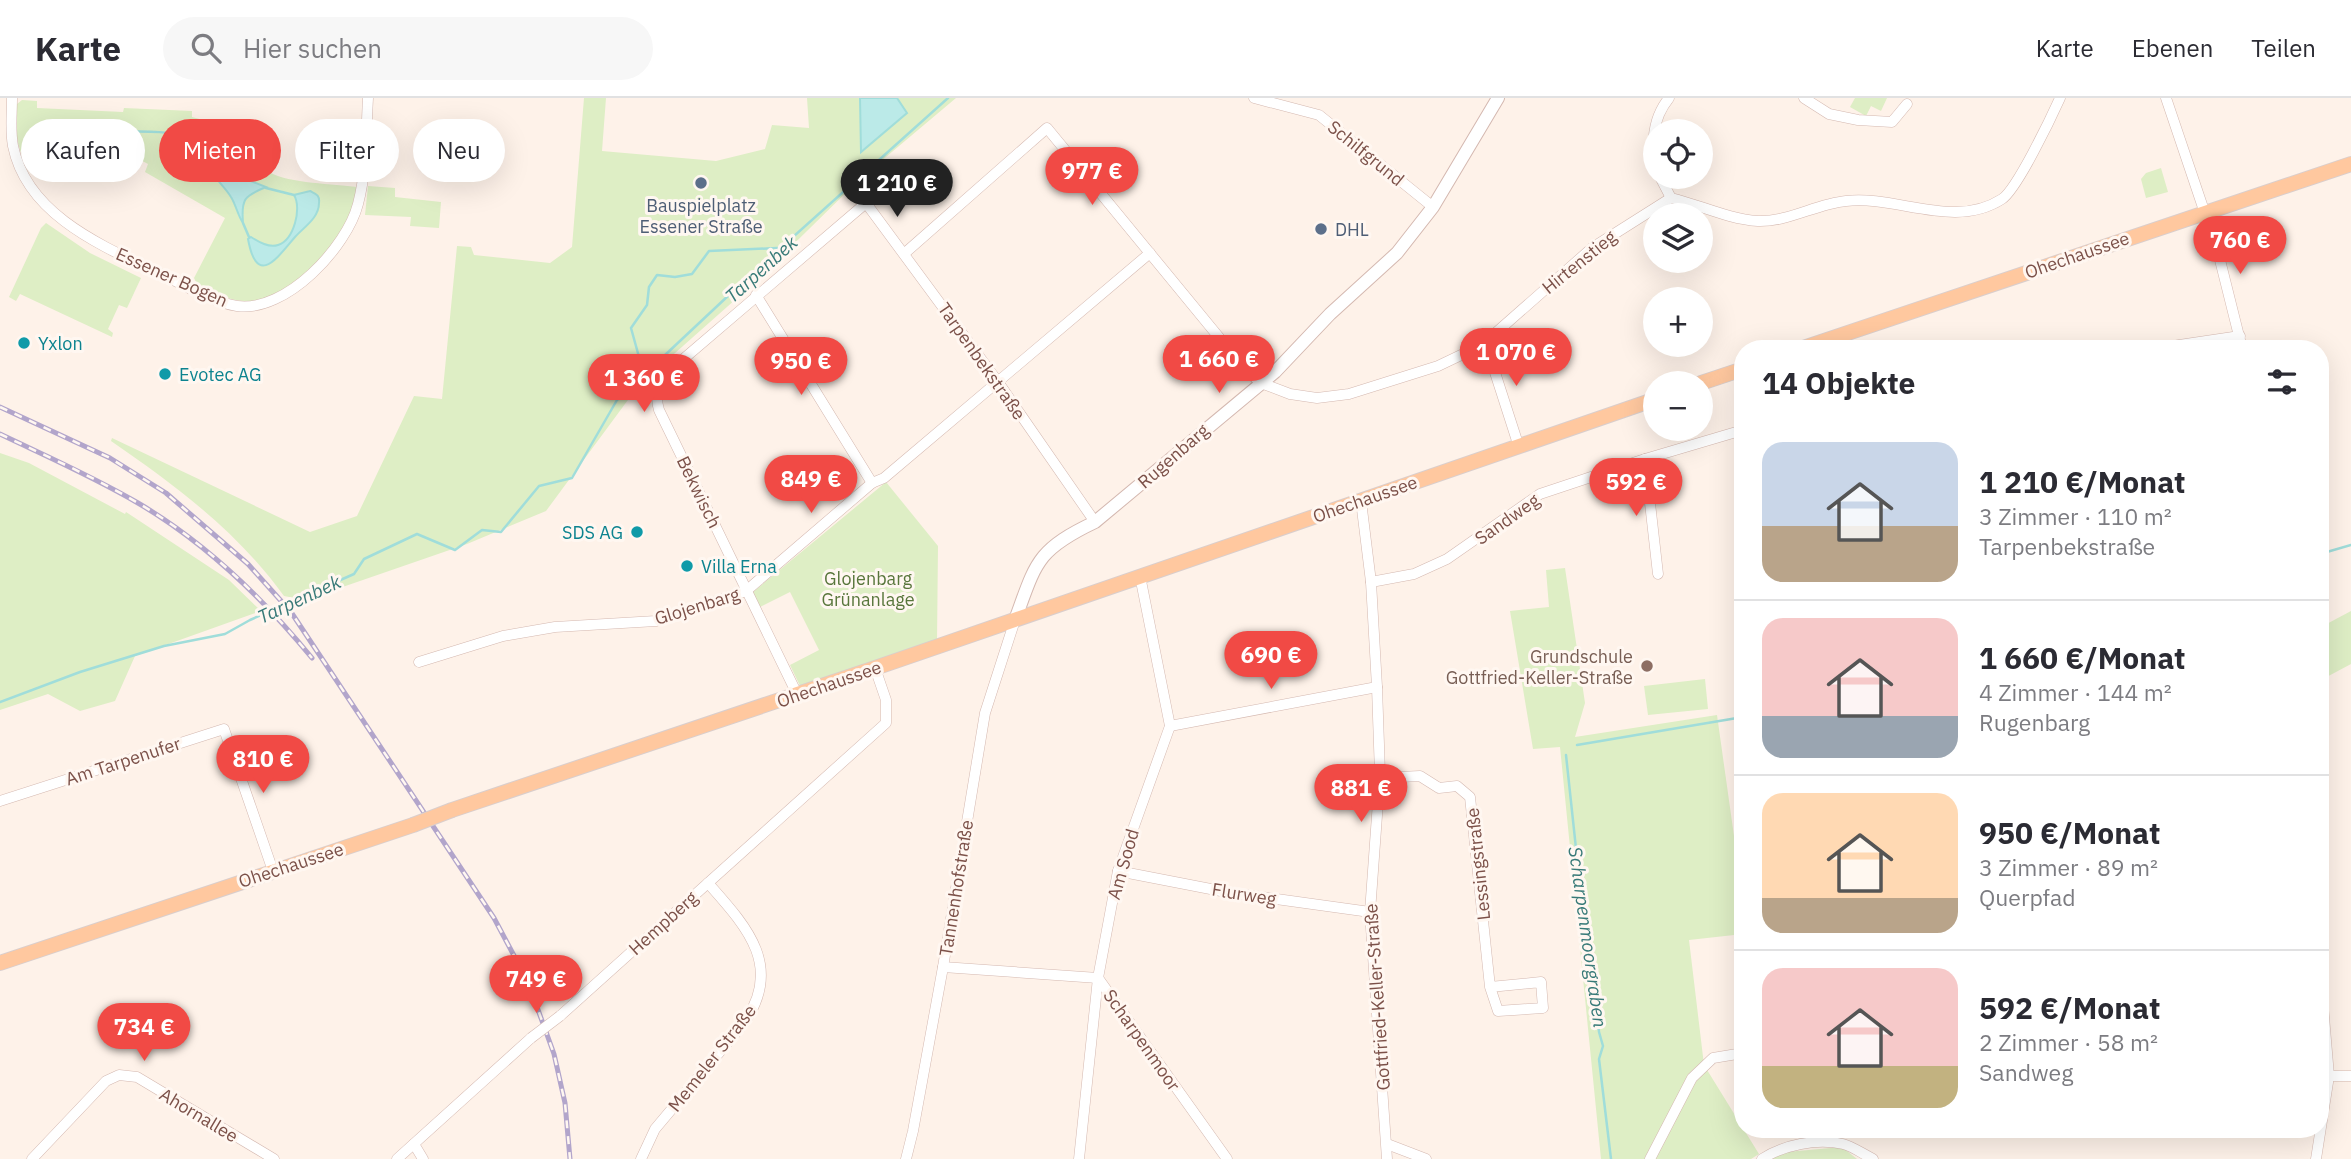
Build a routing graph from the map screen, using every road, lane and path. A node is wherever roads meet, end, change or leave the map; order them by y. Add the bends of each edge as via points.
1 (12, 98) edge
2 (368, 98) edge
3 (1254, 98) edge
4 (1498, 98) edge
5 (1669, 98) edge
6 (1804, 98) edge
7 (2060, 98) edge
8 (2166, 98) edge
9 (1908, 104) dead end
10 (1656, 119) edge
11 (2351, 164) edge
12 (1666, 189) edge
13 (1671, 198) junction
14 (866, 203) joint
15 (1433, 207) junction
16 (2204, 213) junction
17 (1150, 253) junction
18 (905, 254) junction
19 (756, 295) junction
20 (2240, 336) junction
21 (1827, 340) edge
22 (2213, 340) edge
23 (2241, 340) edge
24 (1482, 345) junction
25 (1734, 372) edge
26 (1713, 379) edge
27 (998, 382) junction
28 (1261, 383) junction
29 (1643, 404) edge
30 (1734, 433) edge
31 (1519, 447) junction
32 (1645, 459) junction
33 (872, 483) junction
34 (1361, 501) junction
35 (1095, 522) junction
36 (1658, 574) dead end
37 (1140, 576) junction
38 (1371, 582) junction
39 (746, 591) junction
40 (1015, 620) junction
41 (419, 662) dead end
42 (875, 668) junction
43 (1377, 687) junction
44 (797, 694) junction
45 (1170, 726) junction
46 (1380, 778) junction
47 (0, 801) edge
48 (273, 871) junction
49 (1118, 871) junction
50 (708, 883) junction
51 (1370, 912) junction
52 (0, 963) edge
53 (943, 967) junction
54 (1098, 978) junction
55 (1490, 987) junction
56 (1734, 1054) edge
57 (2329, 1076) edge
58 (2351, 1076) edge
59 (2319, 1138) edge
60 (414, 1144) junction
61 (1387, 1144) junction
62 (32, 1159) edge
63 (274, 1159) edge
64 (397, 1159) edge
65 (423, 1159) edge
66 (641, 1159) edge
67 (906, 1159) edge
68 (1079, 1159) edge
69 (1227, 1159) edge
70 (1387, 1159) edge
71 (1426, 1159) edge
72 (1650, 1159) edge
73 (1762, 1159) edge
74 (1873, 1159) edge
75 (2316, 1159) edge

1 - 2 street, Essener Bogen via 12,135 19,166 54,213 125,257 218,300 244,307 273,302 295,289 349,227 361,192
3 - 15 street, Schilfgrund via 1319,114
4 - 15 street, Rugenbarg
5 - 10 street
6 - 9 street via 1829,114 1892,122
7 - 13 street via 2005,197 1986,207 1935,212 1888,202 1847,201 1760,221
8 - 16 street
11 - 16 main road, Ohechaussee
12 - 13 street
13 - 24 street, Hirtenstieg via 1592,248
14 - 18 street, Tarpenbekstraße
14 - 19 street, Bekwisch
15 - 28 street, Rugenbarg via 1396,253
16 - 20 street
16 - 21 main road, Ohechaussee
17 - 18 street via 1047,128
17 - 27 street, Glojenbarg
17 - 28 street
18 - 27 street, Tarpenbekstraße
19 - 33 street
19 - 39 street, Bekwisch via 674,367 656,398
20 - 22 street
20 - 23 street
24 - 28 street, Hirtenstieg via 1438,366 1349,394 1317,398
24 - 31 street
25 - 26 main road
27 - 33 street, Glojenbarg via 884,478
27 - 35 street, Tarpenbekstraße
28 - 35 street, Rugenbarg
29 - 31 main road, Ohechaussee
30 - 32 street, Sandweg
31 - 34 main road, Ohechaussee
32 - 36 street
32 - 38 street, Sandweg via 1540,494 1447,559 1414,574
33 - 39 street, Glojenbarg
34 - 37 main road, Ohechaussee
34 - 38 street, Gottfried-Keller-Straße
35 - 40 street, Rugenbarg via 1046,551 1036,564
37 - 40 main road, Ohechaussee
37 - 45 street
38 - 43 street, Gottfried-Keller-Straße
39 - 41 street, Glojenbarg via 656,621 555,627 503,636
39 - 44 street, Bekwisch
40 - 42 main road, Ohechaussee
40 - 53 street, Tannenhofstraße via 985,713
42 - 44 main road, Ohechaussee
42 - 50 street, Hempberg via 886,700 886,723
43 - 45 street
43 - 46 street, Gottfried-Keller-Straße
44 - 48 main road, Ohechaussee, bridge
45 - 49 street, Am Sood
46 - 51 street, Gottfried-Keller-Straße
46 - 55 street, Lessingstraße via 1420,776 1439,788 1457,786 1471,797
47 - 48 street, Am Tarpenufer via 223,729
48 - 52 main road, Ohechaussee
49 - 51 street, Flurweg
49 - 54 street, Am Sood
50 - 60 street, Hempberg, bridge
50 - 66 street, Memeler Straße via 754,942 760,993 744,1023 655,1129
51 - 61 street, Gottfried-Keller-Straße
53 - 54 street, Scharpenmoor
53 - 67 street, Tannenhofstraße
54 - 68 street, Am Sood
54 - 69 street, Scharpenmoor
55 - 55 street, Lessingstraße via 1498,1012 1543,1008 1541,982
56 - 72 street via 1713,1058 1692,1078
57 - 58 street
59 - 75 street
60 - 64 street, Hempberg
60 - 65 street
61 - 70 street, Gottfried-Keller-Straße
61 - 71 street
62 - 63 street, Ahornallee via 106,1081 119,1074 137,1077
73 - 74 street via 1774,1151 1809,1143 1843,1144

